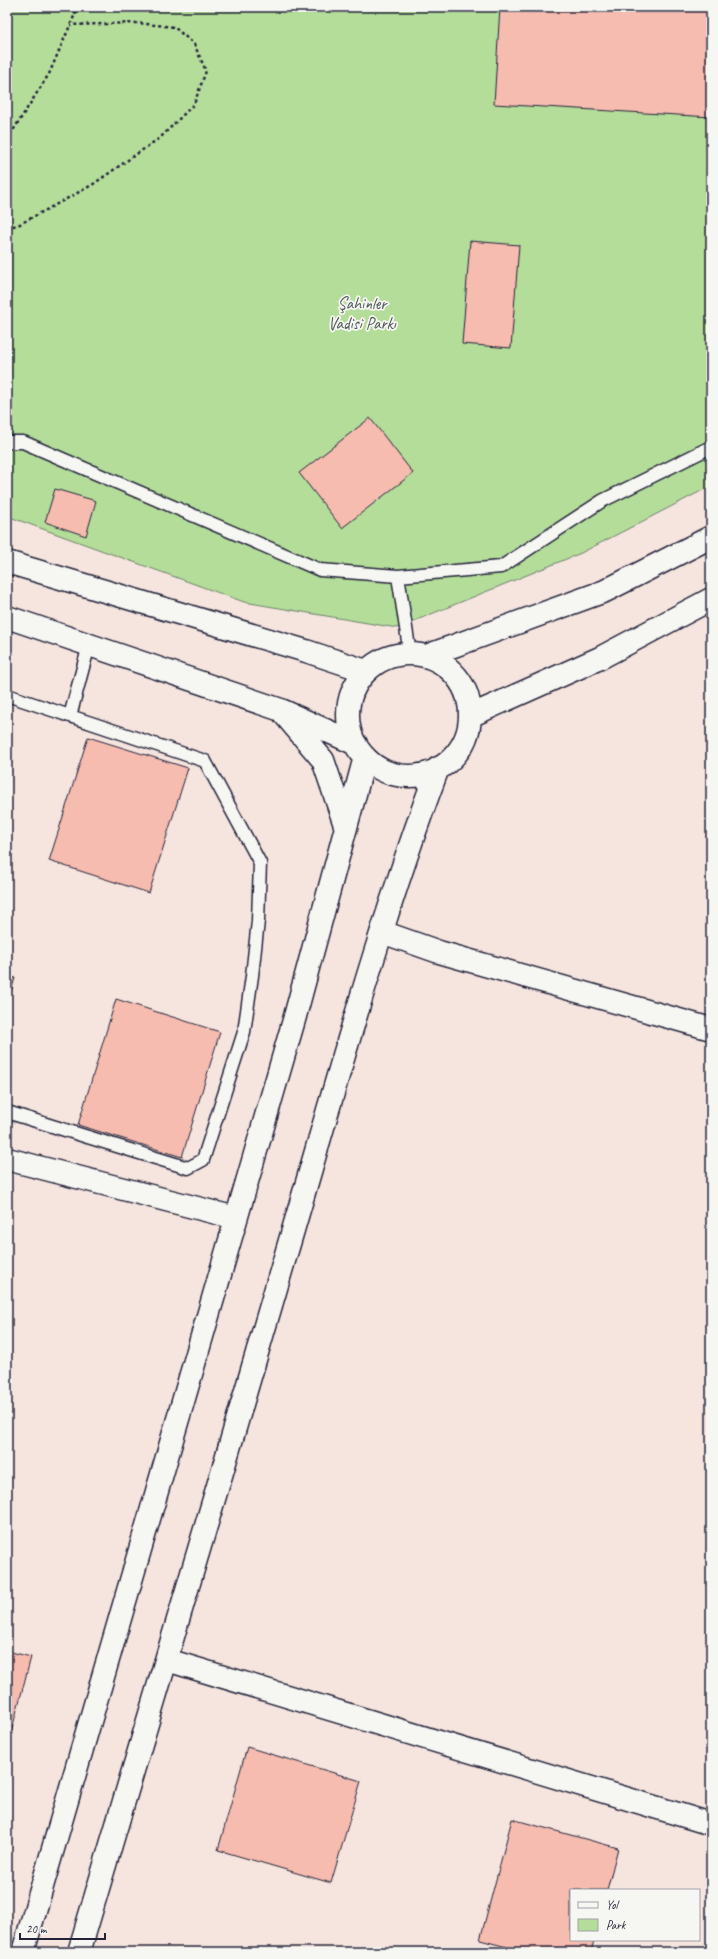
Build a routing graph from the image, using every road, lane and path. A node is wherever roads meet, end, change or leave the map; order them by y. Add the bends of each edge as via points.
1 (78, 7) edge
2 (70, 25) junction
3 (7, 140) edge
4 (7, 228) edge
5 (7, 442) edge
6 (711, 447) edge
7 (711, 538) edge
8 (7, 562) edge
9 (398, 576) junction
10 (711, 600) edge
11 (7, 617) edge
12 (89, 645) junction
13 (418, 655) junction
14 (366, 671) junction
15 (7, 695) edge
16 (281, 710) junction
17 (70, 716) junction
18 (470, 716) junction
19 (360, 750) junction
20 (438, 768) junction
21 (346, 828) junction
22 (382, 932) junction
23 (711, 1029) edge
24 (7, 1112) edge
25 (7, 1159) edge
26 (236, 1218) junction
27 (167, 1660) junction
28 (711, 1824) edge
29 (23, 1952) edge
30 (79, 1952) edge

1 - 2 path
2 - 3 path via 49,74
2 - 4 path via 137,23 174,27 194,44 206,71 194,104 161,137 92,185 20,224
5 - 9 lane via 23,442 320,570
6 - 9 lane via 602,500 501,567
7 - 13 street via 604,591
8 - 14 street
9 - 13 lane
10 - 18 street via 600,658
11 - 12 street
12 - 16 street
12 - 17 lane
13 - 14 street via 394,656 379,661
13 - 18 street via 440,663 457,679 468,700
14 - 19 street via 350,698 348,713 350,729
15 - 17 lane
16 - 19 street
16 - 21 street via 323,760
17 - 24 lane via 205,761 260,863 258,921 244,1032 203,1160 188,1168
18 - 20 street via 461,746 451,759
19 - 20 street via 377,767 397,774 424,774
19 - 21 street
20 - 22 street via 410,843
21 - 26 street via 294,1020
22 - 23 street via 439,952
22 - 27 street
25 - 26 street
26 - 29 street
27 - 28 street
27 - 30 street

